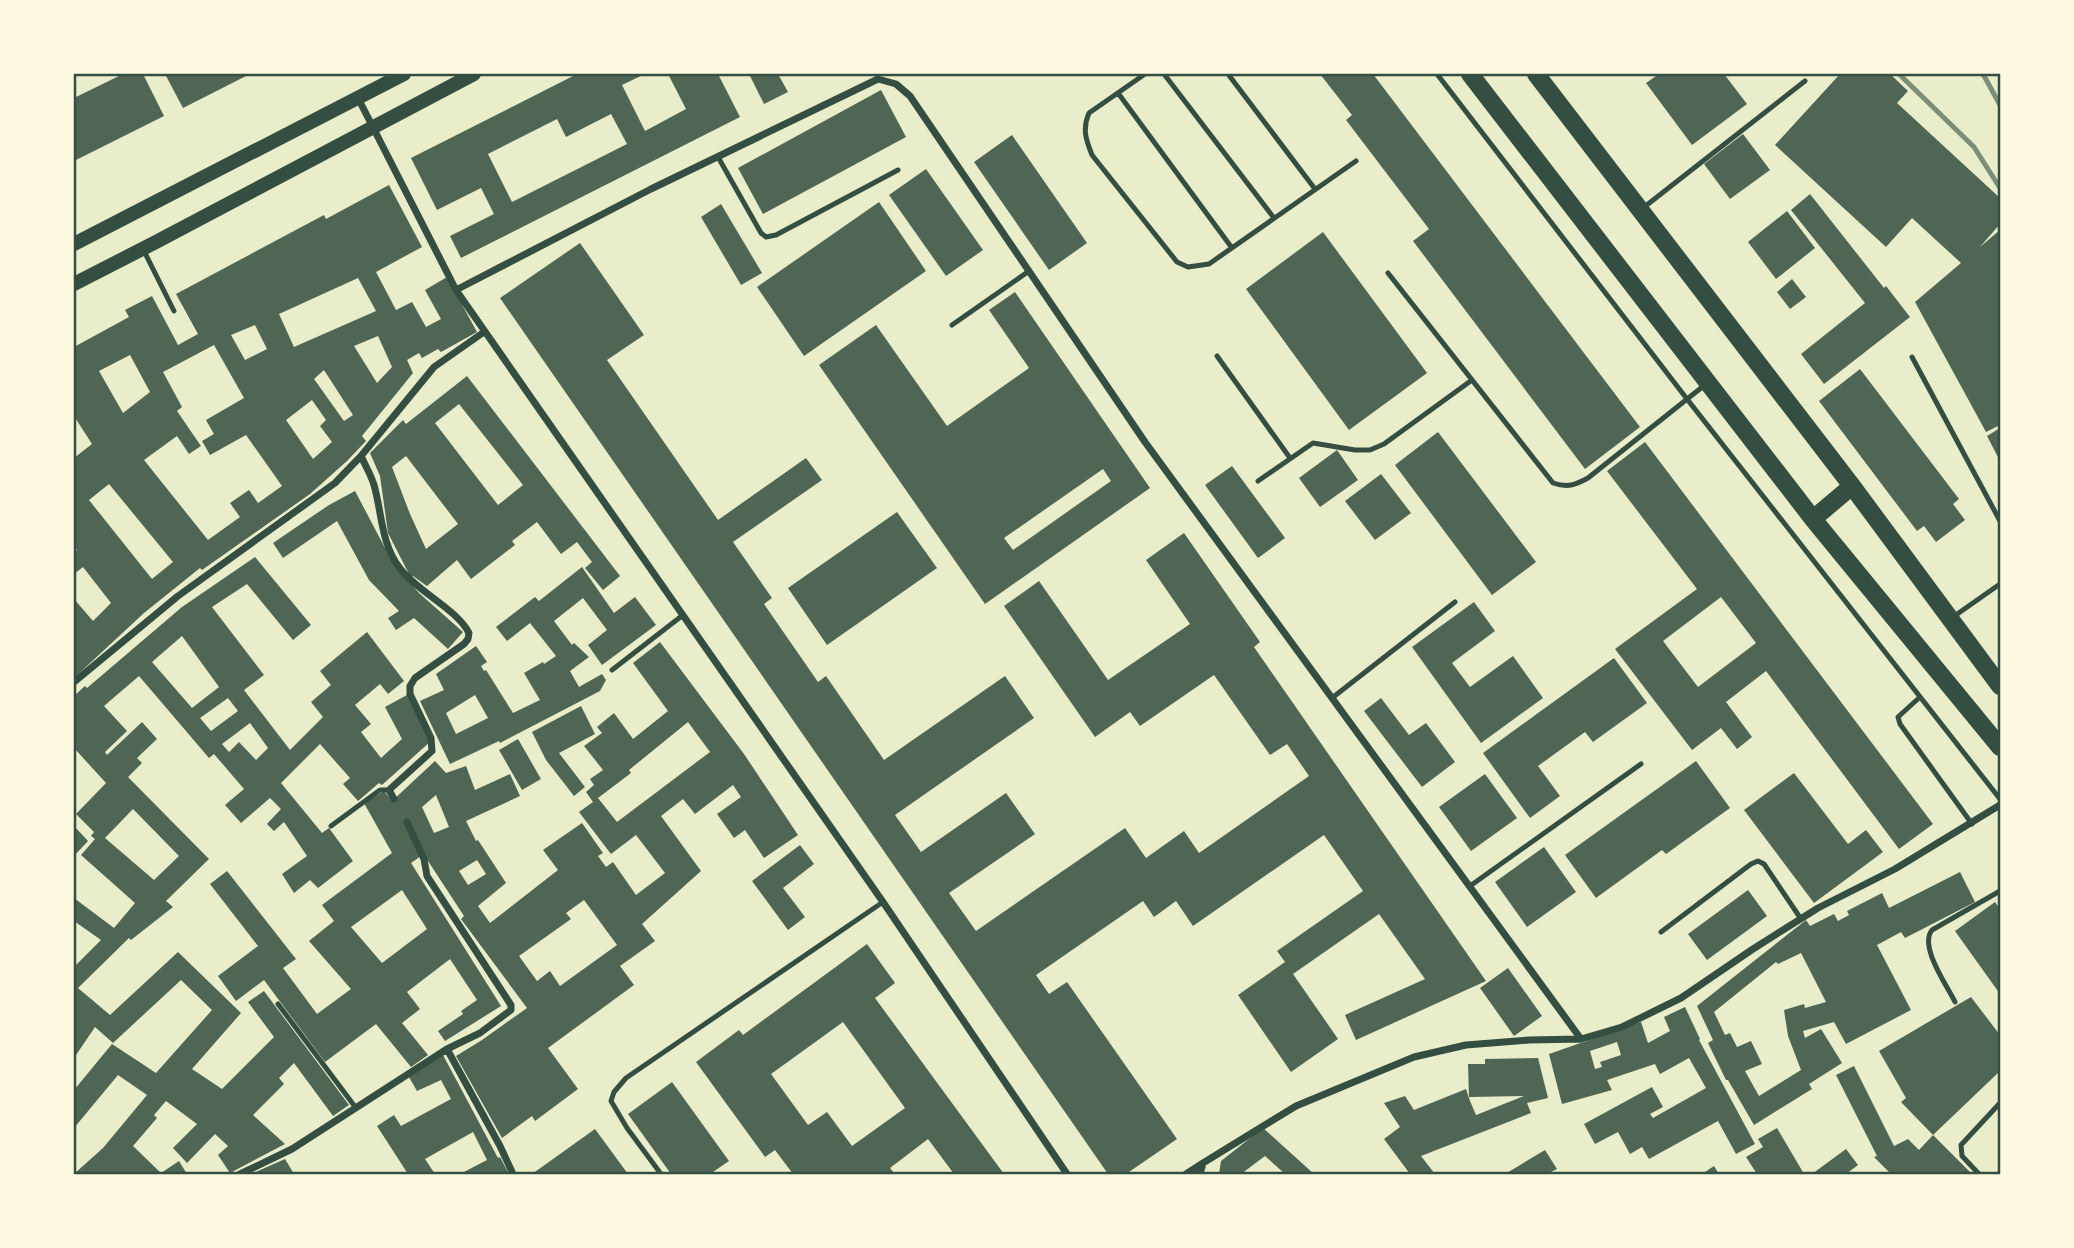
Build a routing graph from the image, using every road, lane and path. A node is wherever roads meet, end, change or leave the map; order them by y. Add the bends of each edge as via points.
1 (404, 74) edge
2 (474, 74) edge
3 (1145, 74) edge
4 (1164, 74) edge
5 (1228, 74) edge
6 (1437, 74) edge
7 (1470, 74) edge
8 (1536, 74) edge
9 (1805, 81) dead end
10 (1118, 93) junction
11 (358, 98) junction
12 (372, 128) junction
13 (718, 156) junction
14 (1356, 160) dead end
15 (898, 170) dead end
16 (1315, 189) junction
17 (1640, 210) junction
18 (1274, 218) junction
19 (74, 244) edge
20 (1231, 248) junction
21 (143, 249) junction
22 (1029, 271) junction
23 (1388, 273) dead end
24 (74, 284) edge
25 (456, 290) junction
26 (174, 311) dead end
27 (952, 325) dead end
28 (484, 332) junction
29 (1217, 356) dead end
30 (1912, 357) dead end
31 (1472, 380) junction
32 (1708, 382) junction
33 (1687, 399) junction
34 (361, 456) junction
35 (1290, 458) junction
36 (1258, 481) dead end
37 (1852, 486) junction
38 (1814, 519) junction
39 (2000, 521) edge
40 (2000, 584) edge
41 (1455, 602) dead end
42 (683, 615) junction
43 (1950, 619) junction
44 (612, 670) dead end
45 (74, 682) edge
46 (2000, 686) edge
47 (1920, 697) junction
48 (1332, 698) junction
49 (2000, 747) edge
50 (1641, 764) dead end
51 (389, 790) junction
52 (394, 799) dead end
53 (2000, 802) edge
54 (407, 822) dead end
55 (1972, 824) junction
56 (331, 826) dead end
57 (1469, 886) junction
58 (1998, 892) edge
59 (884, 901) junction
60 (2000, 902) edge
61 (1801, 919) junction
62 (1661, 932) dead end
63 (1955, 1002) dead end
64 (278, 1004) dead end
65 (1581, 1040) junction
66 (447, 1049) junction
67 (2000, 1103) edge
68 (356, 1108) junction
69 (1203, 1163) junction
70 (240, 1174) edge
71 (513, 1174) edge
72 (661, 1174) edge
73 (1067, 1174) edge
74 (1186, 1174) edge
75 (1200, 1174) edge
76 (1979, 1174) edge

1 - 11 main road
2 - 12 main road
3 - 10 lane
4 - 18 lane
5 - 16 lane
6 - 33 lane
7 - 32 main road
8 - 17 main road
9 - 17 lane
10 - 20 lane
10 - 20 lane via 1089,113 1085,122 1092,155 1177,262 1188,267 1209,264
11 - 12 street
11 - 19 main road
12 - 21 main road
12 - 25 street
13 - 15 lane via 766,237
13 - 22 street via 878,79 895,84 910,96
13 - 25 street
14 - 16 lane
16 - 18 lane
17 - 37 main road
18 - 20 lane
21 - 24 main road
21 - 26 lane
22 - 27 lane
22 - 48 street via 1145,442
23 - 31 lane
25 - 28 street
28 - 34 street via 434,368
28 - 42 street
29 - 35 lane
30 - 39 lane
31 - 33 lane via 1553,483 1565,487 1588,478
31 - 35 lane via 1384,444 1355,450 1313,443
32 - 33 lane
32 - 38 main road
33 - 47 lane
34 - 45 street via 335,483 178,596
34 - 51 street via 399,568 469,633 464,644 410,686 432,751
35 - 36 lane
37 - 38 main road
37 - 43 main road
38 - 49 main road
40 - 43 lane
41 - 48 lane
42 - 44 lane
42 - 59 street
43 - 46 main road
47 - 53 lane
47 - 55 lane via 1898,716 1900,724
48 - 57 street
50 - 57 lane
51 - 52 street
51 - 56 lane via 380,790
53 - 55 street
54 - 66 street via 427,876 512,1007 480,1033
55 - 61 street
57 - 65 street
58 - 60 lane
58 - 63 lane via 1928,935 1928,950
59 - 72 lane via 618,1086 611,1101
59 - 73 street
61 - 62 lane via 1758,861
61 - 65 street via 1681,998 1622,1027
64 - 68 lane
65 - 69 street via 1466,1045 1414,1057 1296,1106
66 - 68 street
66 - 71 street
67 - 76 lane via 1961,1145 1962,1156
68 - 70 street via 292,1149
69 - 74 street
69 - 75 street

